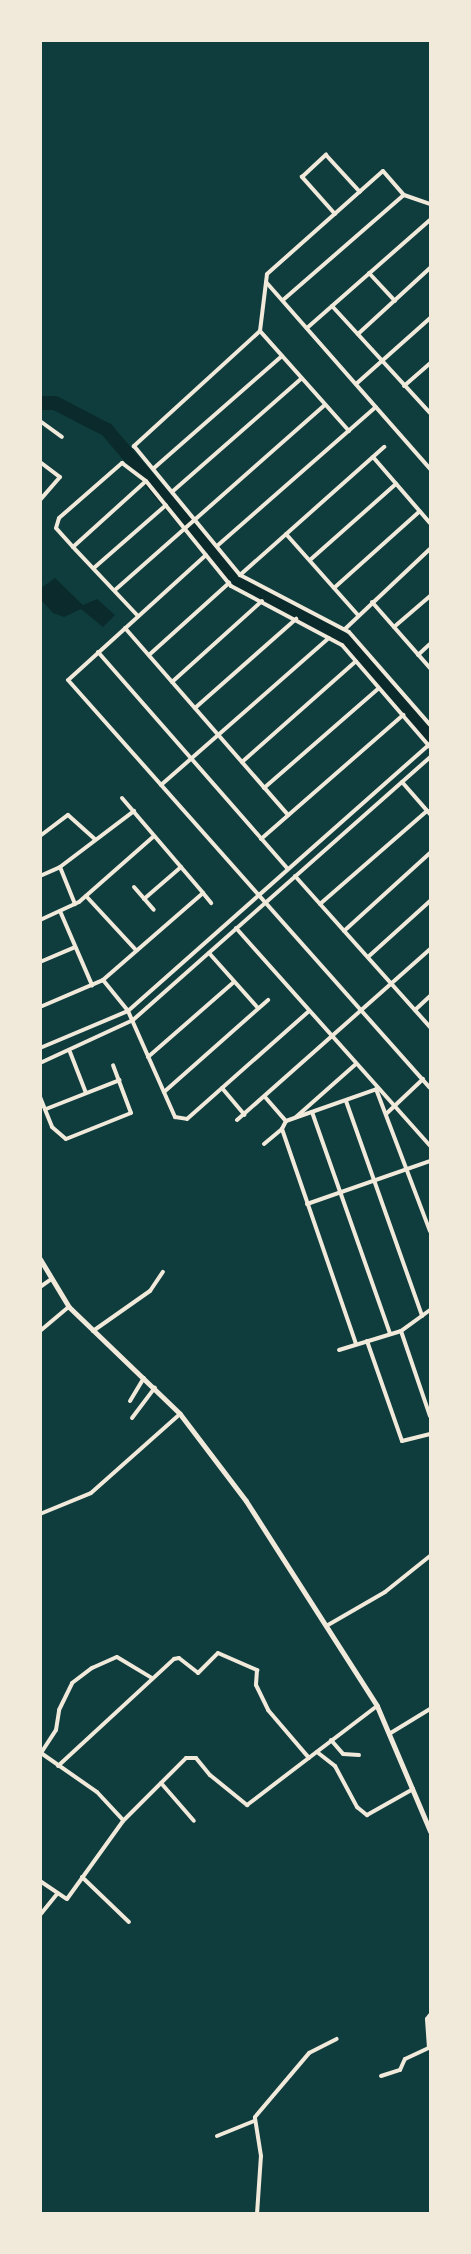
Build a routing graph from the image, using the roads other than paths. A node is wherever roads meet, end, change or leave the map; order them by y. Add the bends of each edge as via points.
1 (360, 192) junction
2 (404, 195) junction
3 (430, 204) edge
4 (335, 214) junction
5 (430, 219) edge
6 (430, 268) edge
7 (369, 273) junction
8 (266, 281) junction
9 (282, 300) junction
10 (395, 301) junction
11 (332, 306) junction
12 (430, 318) edge
13 (307, 328) junction
14 (260, 331) junction
15 (358, 334) junction
16 (282, 355) junction
17 (382, 362) junction
18 (430, 363) edge
19 (302, 378) junction
20 (356, 384) junction
21 (404, 386) junction
22 (325, 405) junction
23 (376, 407) junction
24 (430, 410) edge
25 (40, 421) edge
26 (349, 431) junction
27 (62, 437) dead end
28 (384, 447) dead end
29 (373, 457) junction
30 (40, 462) edge
31 (154, 468) junction
32 (430, 469) edge
33 (146, 481) junction
34 (396, 484) junction
35 (173, 491) junction
36 (40, 500) edge
37 (166, 505) junction
38 (420, 512) junction
39 (194, 520) junction
40 (430, 523) edge
41 (186, 528) junction
42 (286, 534) junction
43 (217, 546) junction
44 (74, 547) junction
45 (430, 549) edge
46 (206, 555) junction
47 (310, 560) junction
48 (95, 567) junction
49 (240, 575) junction
50 (229, 583) junction
51 (334, 588) junction
52 (115, 590) junction
53 (430, 596) edge
54 (262, 602) junction
55 (372, 602) junction
56 (358, 615) junction
57 (138, 616) junction
58 (296, 619) junction
59 (394, 627) junction
60 (125, 628) junction
61 (345, 629) junction
62 (329, 638) junction
63 (430, 644) edge
64 (98, 652) junction
65 (149, 655) junction
66 (418, 655) junction
67 (356, 662) junction
68 (430, 668) edge
69 (172, 682) junction
70 (379, 688) junction
71 (195, 708) junction
72 (403, 715) junction
73 (430, 725) edge
74 (218, 735) junction
75 (430, 744) edge
76 (430, 757) edge
77 (192, 759) junction
78 (242, 762) junction
79 (402, 782) junction
80 (161, 785) junction
81 (264, 788) junction
82 (122, 798) dead end
83 (134, 812) junction
84 (429, 812) edge
85 (288, 816) junction
86 (40, 836) edge
87 (153, 837) junction
88 (95, 839) junction
89 (261, 839) junction
90 (430, 853) edge
91 (60, 867) junction
92 (181, 867) junction
93 (288, 869) junction
94 (40, 876) edge
95 (295, 876) junction
96 (134, 888) dead end
97 (203, 893) junction
98 (86, 896) junction
99 (258, 896) junction
100 (144, 899) junction
101 (430, 901) edge
102 (211, 903) dead end
103 (265, 903) junction
104 (75, 904) junction
105 (320, 904) junction
106 (154, 910) dead end
107 (60, 911) junction
108 (40, 920) edge
109 (236, 928) junction
110 (344, 931) junction
111 (75, 947) junction
112 (430, 949) edge
113 (136, 950) junction
114 (208, 953) junction
115 (368, 957) junction
116 (40, 962) edge
117 (103, 980) junction
118 (234, 982) junction
119 (392, 984) junction
120 (92, 985) junction
121 (430, 996) edge
122 (268, 1000) dead end
123 (40, 1007) edge
124 (258, 1008) junction
125 (415, 1010) junction
126 (128, 1011) junction
127 (309, 1011) junction
128 (361, 1011) junction
129 (133, 1020) junction
130 (430, 1027) edge
131 (332, 1037) junction
132 (40, 1048) edge
133 (70, 1052) junction
134 (148, 1057) junction
135 (40, 1063) edge
136 (356, 1064) junction
137 (113, 1065) dead end
138 (423, 1079) junction
139 (120, 1080) junction
140 (222, 1088) junction
141 (430, 1088) edge
142 (377, 1089) junction
143 (164, 1092) junction
144 (86, 1093) junction
145 (40, 1097) edge
146 (265, 1097) junction
147 (346, 1101) junction
148 (395, 1107) junction
149 (45, 1109) junction
150 (312, 1112) junction
151 (386, 1114) junction
152 (245, 1115) junction
153 (295, 1118) junction
154 (237, 1120) dead end
155 (286, 1121) junction
156 (282, 1129) junction
157 (264, 1144) dead end
158 (430, 1146) edge
159 (430, 1161) edge
160 (409, 1168) junction
161 (374, 1180) junction
162 (340, 1192) junction
163 (307, 1204) junction
164 (430, 1231) edge
165 (40, 1259) edge
166 (163, 1272) dead end
167 (50, 1280) junction
168 (40, 1287) edge
169 (69, 1307) junction
170 (430, 1310) edge
171 (422, 1316) junction
172 (40, 1331) edge
173 (92, 1331) junction
174 (400, 1331) junction
175 (390, 1334) junction
176 (367, 1341) junction
177 (356, 1344) junction
178 (339, 1350) dead end
179 (144, 1378) junction
180 (155, 1387) junction
181 (130, 1401) dead end
182 (180, 1414) junction
183 (430, 1416) edge
184 (132, 1418) dead end
185 (430, 1434) edge
186 (40, 1514) edge
187 (430, 1556) edge
188 (328, 1625) junction
189 (152, 1678) junction
190 (377, 1706) junction
191 (430, 1709) edge
192 (389, 1734) junction
193 (331, 1740) junction
194 (317, 1752) junction
195 (41, 1753) edge
196 (359, 1755) dead end
197 (309, 1758) junction
198 (58, 1766) junction
199 (161, 1783) junction
200 (413, 1789) junction
201 (123, 1821) junction
202 (194, 1821) dead end
203 (430, 1831) edge
204 (82, 1877) junction
205 (40, 1881) edge
206 (58, 1893) junction
207 (40, 1915) edge
208 (129, 1922) dead end
209 (430, 2015) edge
210 (337, 2040) dead end
211 (381, 2076) dead end
212 (254, 2121) junction
213 (217, 2136) dead end
214 (256, 2214) edge

1 - 2 street via 383,171
1 - 4 street
1 - 4 street via 328,155 318,161 302,177
2 - 3 street
2 - 9 street
4 - 8 street via 267,274
5 - 7 street
6 - 10 street
7 - 10 street
7 - 11 street
8 - 9 street
8 - 14 street
9 - 13 street
10 - 15 street
11 - 13 street
11 - 15 street
12 - 17 street
13 - 20 street
14 - 16 street
14 - 31 street via 135,444
15 - 17 street
16 - 19 street
16 - 31 street
17 - 20 street
17 - 21 street
18 - 21 street
19 - 22 street
19 - 35 street
20 - 23 street
21 - 24 street
22 - 26 street
22 - 39 street
23 - 26 street
23 - 32 street
25 - 27 street
26 - 43 street
28 - 29 street
29 - 34 street
29 - 42 street
30 - 36 street via 60,477
31 - 35 street
33 - 37 street
33 - 44 street
33 - 44 street via 122,463 59,518 56,528
34 - 38 street
34 - 47 street
35 - 39 street
37 - 41 street
37 - 48 street
38 - 40 street
38 - 51 street
39 - 41 street
39 - 43 street
41 - 46 street
41 - 52 street
42 - 47 street
42 - 49 street
43 - 49 street
44 - 48 street
45 - 55 street
46 - 50 street
46 - 57 street
47 - 51 street
48 - 52 street
49 - 61 street
50 - 54 street
50 - 65 street
51 - 56 street
52 - 57 street
53 - 59 street
54 - 58 street
54 - 69 street
55 - 56 street
55 - 59 street
56 - 61 street
57 - 60 street
58 - 62 street
58 - 71 street
59 - 66 street
60 - 64 street
60 - 65 street
61 - 73 street
62 - 67 street
62 - 74 street
63 - 66 street
64 - 77 street
64 - 80 street via 68,680
65 - 69 street
66 - 68 street
67 - 70 street
67 - 78 street
69 - 71 street
70 - 72 street
70 - 81 street
71 - 74 street
72 - 75 street
72 - 85 street
74 - 77 street
74 - 78 street
75 - 93 street
76 - 79 street
77 - 80 street
77 - 89 street
78 - 81 street
79 - 84 street
79 - 95 street
80 - 99 street
81 - 85 street
82 - 83 street
83 - 87 street
83 - 88 street
84 - 105 street
85 - 89 street
86 - 88 street via 68,815
87 - 92 street
87 - 98 street
88 - 91 street
89 - 93 street
90 - 110 street
91 - 94 street
91 - 104 street
92 - 97 street
92 - 100 street
93 - 99 street
95 - 103 street
95 - 105 street
96 - 100 street
97 - 102 street
97 - 113 street
98 - 104 street
98 - 113 street
99 - 103 street
99 - 126 street
100 - 106 street
101 - 115 street
103 - 109 street
103 - 128 street
104 - 107 street
105 - 110 street
107 - 108 street
107 - 111 street
109 - 114 street
109 - 127 street
110 - 115 street
111 - 116 street
111 - 120 street
112 - 119 street
113 - 117 street
114 - 118 street
114 - 129 street
115 - 119 street
117 - 120 street
117 - 126 street
118 - 124 street
118 - 134 street
119 - 125 street
119 - 128 street
120 - 123 street
121 - 125 street
122 - 124 street
124 - 143 street
125 - 130 street
126 - 129 street
126 - 132 street
127 - 131 street
127 - 140 street
128 - 131 street
128 - 138 street
129 - 133 street
129 - 134 street
131 - 136 street
131 - 146 street
133 - 135 street
133 - 144 street
134 - 143 street
136 - 142 street
136 - 153 street
137 - 139 street
138 - 141 street
138 - 148 street
139 - 144 street
139 - 149 street via 132,1112 70,1138 54,1129
140 - 143 street via 185,1120 175,1117
140 - 152 street
142 - 147 street
142 - 148 street
142 - 151 street
144 - 149 street
145 - 149 street
146 - 152 street
146 - 155 street
147 - 150 street
147 - 161 street
148 - 151 street
148 - 158 street
150 - 153 street
150 - 162 street
151 - 160 street
152 - 154 street
153 - 155 street
155 - 156 street
156 - 157 street
156 - 163 street
159 - 160 street
160 - 161 street
160 - 164 street
161 - 162 street
161 - 171 street
162 - 163 street
162 - 175 street
163 - 177 street
165 - 167 street
166 - 173 street via 150,1291
167 - 168 street
167 - 169 street
169 - 172 street
169 - 173 street
170 - 171 street
171 - 174 street
173 - 179 street
174 - 175 street
174 - 183 street
175 - 176 street
176 - 177 street
176 - 185 street via 402,1441
177 - 178 street
179 - 180 street
179 - 181 street
180 - 182 street
180 - 184 street
182 - 186 street via 91,1492
182 - 188 street via 246,1501
187 - 188 street via 385,1592
188 - 190 street
189 - 195 street via 117,1657 92,1668 72,1683 59,1710 56,1730
189 - 197 street via 177,1658 200,1673 218,1653 253,1666 268,1710
189 - 198 street
190 - 192 street
190 - 193 street
191 - 192 street
192 - 200 street
193 - 194 street
193 - 196 street via 343,1754
194 - 197 street
194 - 200 street via 335,1766 357,1806 367,1815
195 - 198 street
197 - 199 street via 247,1805 194,1757 186,1758
198 - 201 street via 98,1792
199 - 201 street
199 - 202 street
200 - 203 street
201 - 204 street
204 - 206 street via 67,1899
204 - 208 street
205 - 206 street
206 - 207 street
209 - 211 street via 429,2048 405,2059 400,2070
210 - 212 street via 309,2053
212 - 213 street
212 - 214 street via 261,2156

